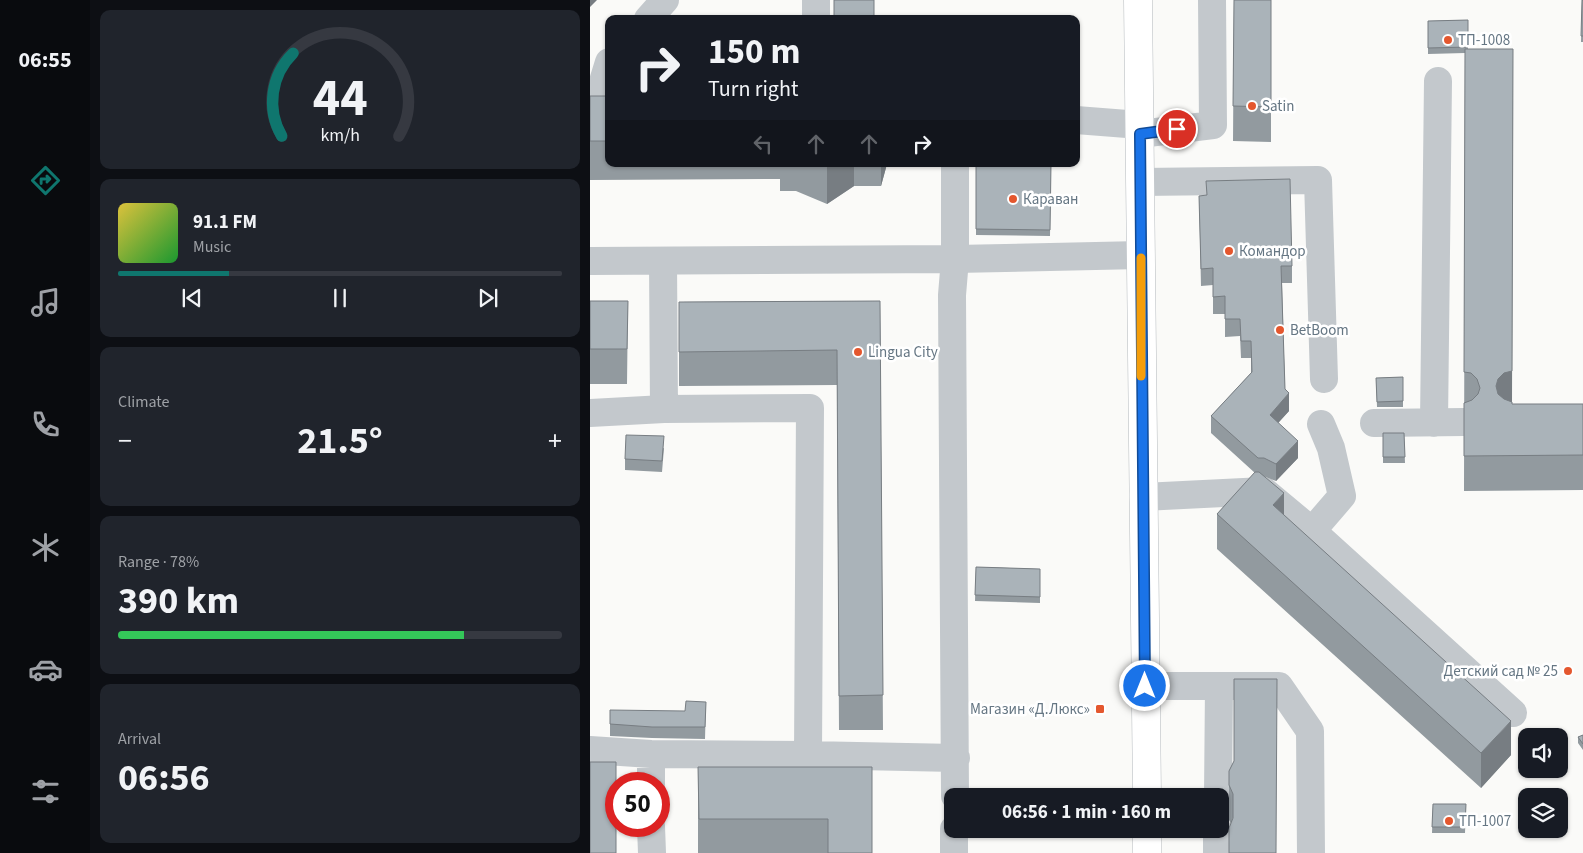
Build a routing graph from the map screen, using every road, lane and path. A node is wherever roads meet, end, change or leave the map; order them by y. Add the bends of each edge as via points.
1 (665, 0) edge
2 (816, 0) edge
3 (1138, 0) edge
4 (1212, 0) edge
5 (652, 15) edge
6 (816, 15) edge
7 (605, 76) edge
8 (1438, 81) dead end
9 (599, 98) edge
10 (1080, 121) edge
11 (1140, 129) junction
12 (955, 167) edge
13 (1140, 182) junction
14 (1141, 255) junction
15 (955, 259) junction
16 (590, 261) edge
17 (663, 261) junction
18 (1324, 379) dead end
19 (664, 409) junction
20 (590, 413) edge
21 (1464, 422) edge
22 (1374, 423) dead end
23 (1434, 423) junction
24 (1322, 424) dead end
25 (1143, 497) junction
26 (1312, 531) junction
27 (1145, 686) junction
28 (1219, 686) junction
29 (1513, 713) dead end
30 (590, 750) edge
31 (650, 754) junction
32 (808, 755) junction
33 (956, 758) junction
34 (651, 772) edge
35 (955, 788) edge
36 (1146, 788) edge
37 (1218, 788) edge
38 (652, 837) edge
39 (954, 838) edge
40 (1147, 838) edge
41 (1217, 838) edge
42 (652, 853) edge
43 (954, 853) edge
44 (1147, 853) edge
45 (1217, 853) edge
46 (1311, 853) edge

1 - 5 street
2 - 6 street
3 - 11 main road
4 - 11 street via 1213,125
7 - 9 street
8 - 23 street
10 - 11 street
11 - 13 main road
12 - 15 street
13 - 14 main road
13 - 18 street via 1318,180
14 - 15 street
14 - 25 main road
15 - 17 street
15 - 33 street via 952,295
16 - 17 street
17 - 19 street
19 - 20 street
19 - 32 street via 810,408
21 - 23 street
22 - 23 street
24 - 26 street via 1342,496
25 - 26 street via 1264,491
25 - 27 main road
26 - 29 street
27 - 28 street
27 - 36 main road
28 - 37 street
28 - 46 street via 1279,686 1310,731
30 - 31 street
31 - 32 street
31 - 34 street
32 - 33 street
33 - 35 street
38 - 42 street
39 - 43 street
40 - 44 main road
41 - 45 street

